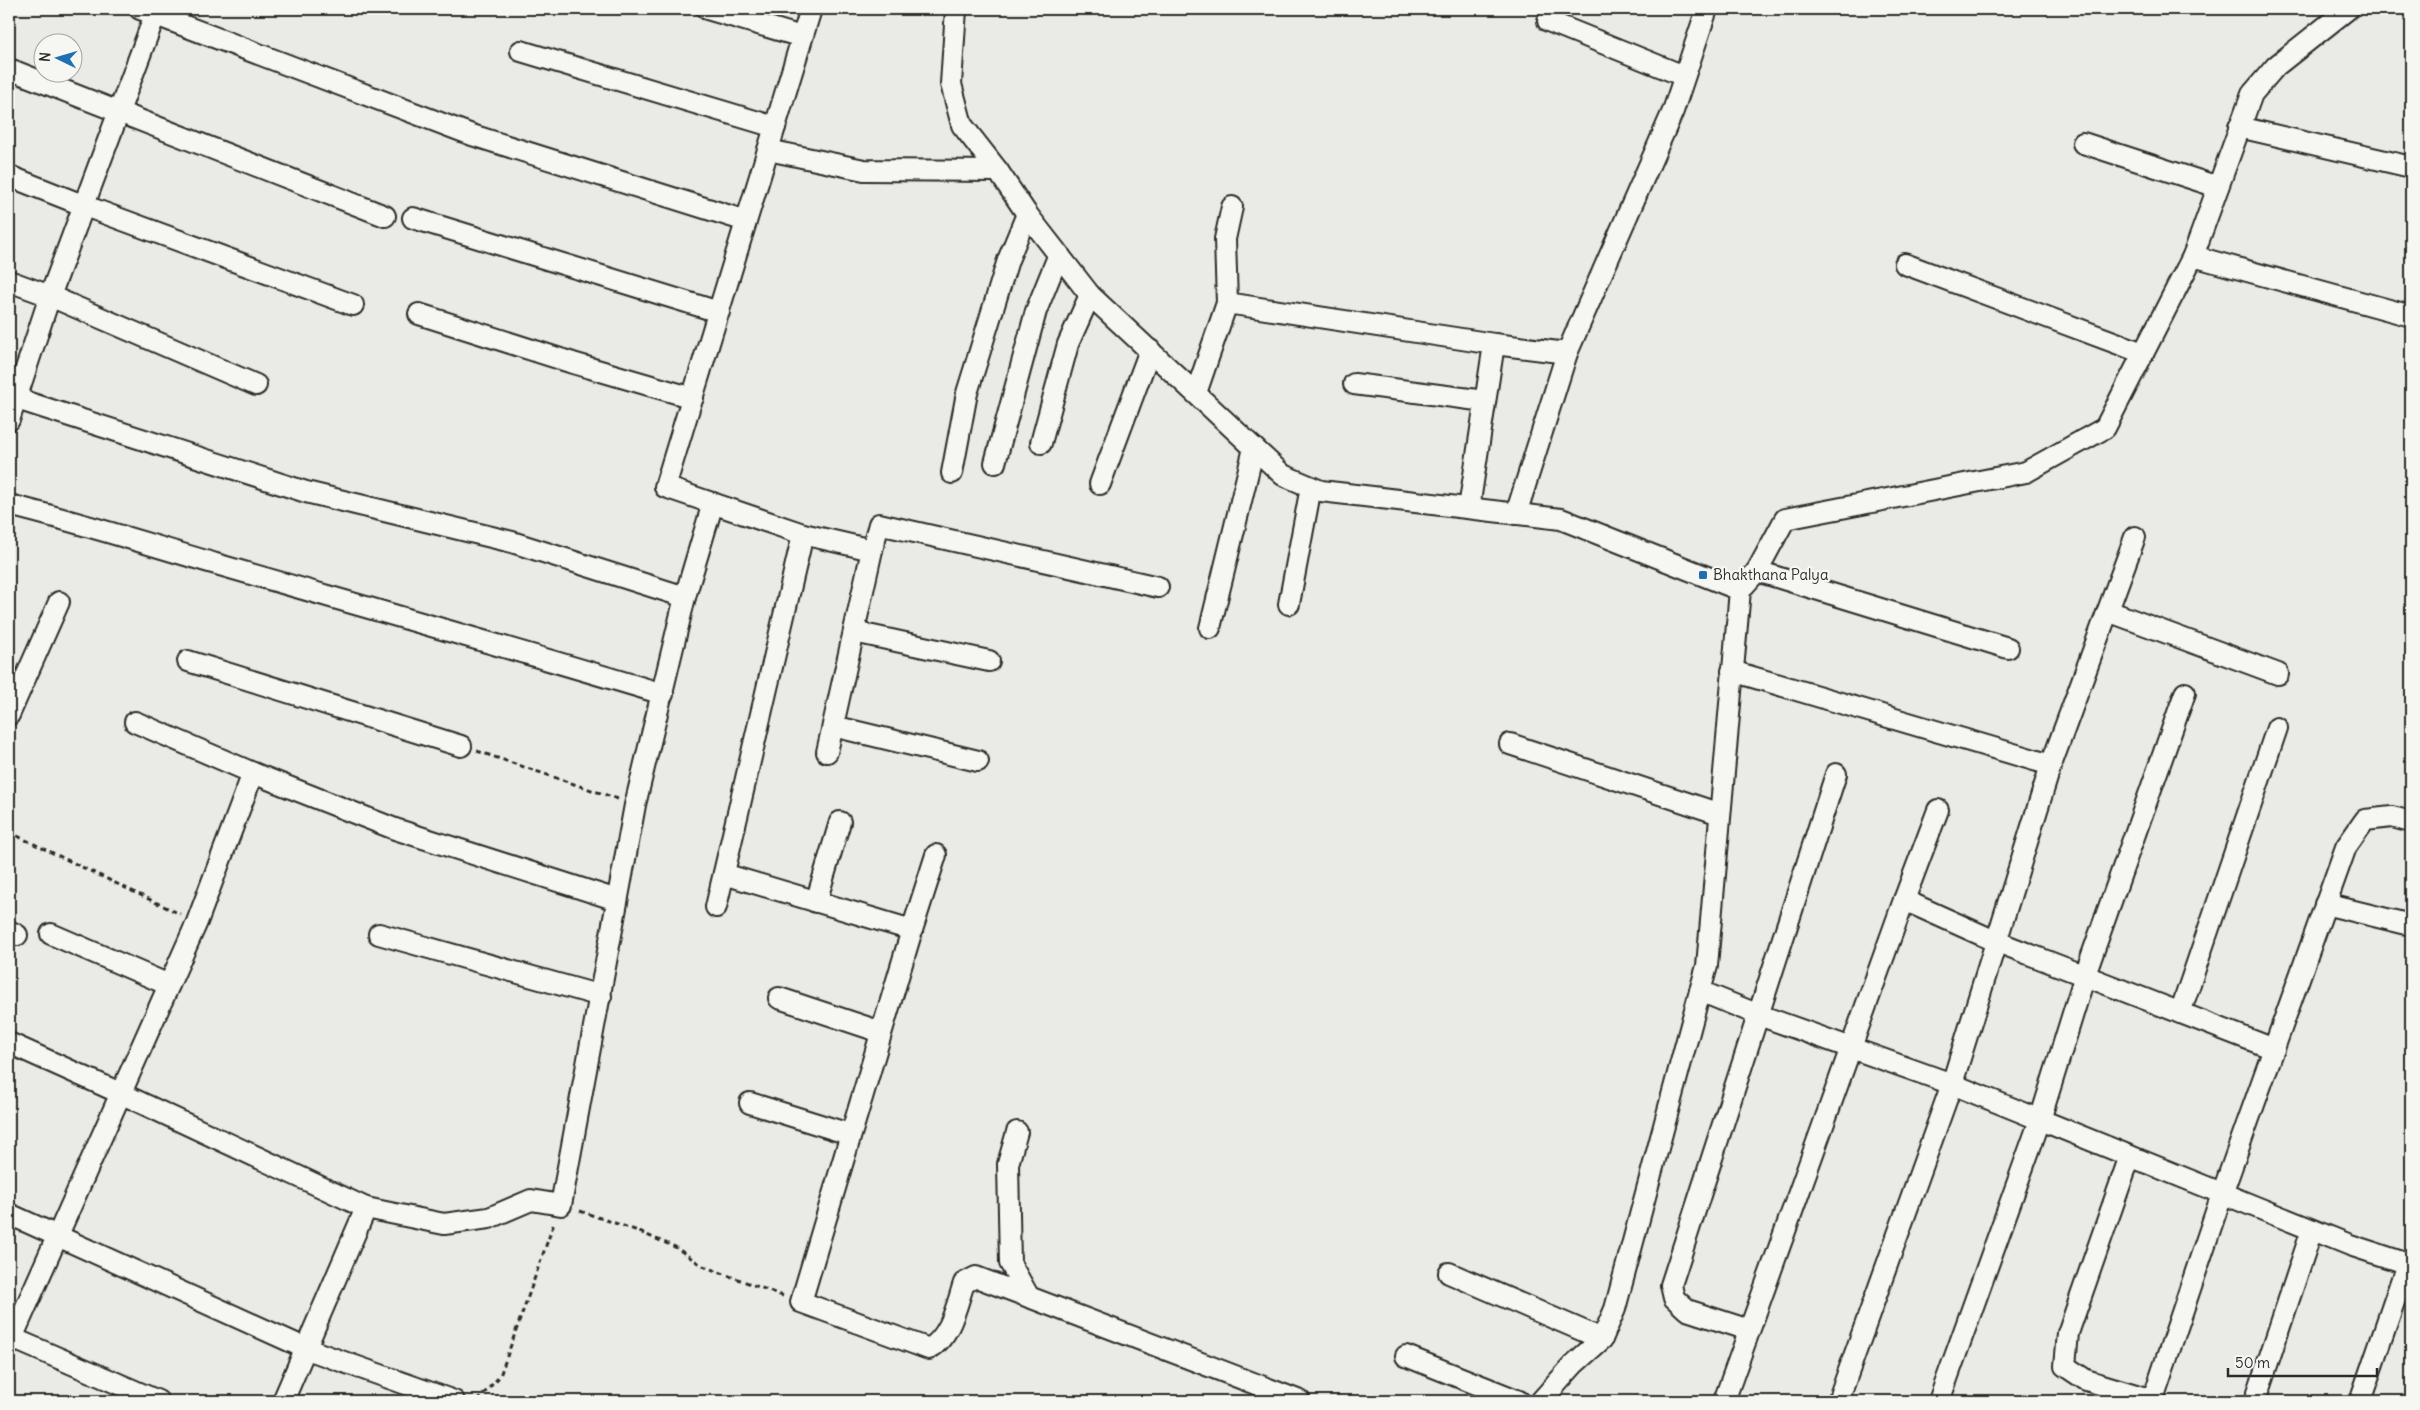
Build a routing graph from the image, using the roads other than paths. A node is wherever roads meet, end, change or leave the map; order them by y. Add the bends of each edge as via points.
1 (707, 9) edge
2 (810, 9) edge
3 (956, 9) edge
4 (1707, 9) edge
5 (2348, 9) edge
6 (148, 12) edge
7 (1548, 21) dead end
8 (802, 37) junction
9 (521, 50) dead end
10 (9, 69) edge
11 (1684, 76) junction
12 (119, 113) junction
13 (775, 127) junction
14 (2239, 127) junction
15 (2083, 143) dead end
16 (768, 150) junction
17 (2411, 167) edge
18 (998, 171) junction
19 (9, 176) edge
20 (2218, 187) junction
21 (85, 206) junction
22 (1232, 207) dead end
23 (1027, 214) junction
24 (384, 216) dead end
25 (413, 218) dead end
26 (746, 222) junction
27 (1059, 254) junction
28 (2193, 256) junction
29 (1905, 264) dead end
30 (9, 281) edge
31 (1090, 295) junction
32 (50, 296) junction
33 (1227, 303) junction
34 (353, 305) dead end
35 (719, 312) junction
36 (419, 314) dead end
37 (2411, 316) edge
38 (1494, 344) junction
39 (1150, 350) junction
40 (1566, 353) junction
41 (2143, 353) junction
42 (1354, 384) dead end
43 (256, 385) dead end
44 (1196, 393) junction
45 (693, 398) junction
46 (16, 399) junction
47 (1485, 401) junction
48 (9, 420) edge
49 (1041, 443) dead end
50 (1254, 448) junction
51 (995, 463) dead end
52 (952, 473) dead end
53 (1100, 484) dead end
54 (1311, 487) junction
55 (713, 503) junction
56 (9, 505) edge
57 (1469, 508) junction
58 (1516, 514) junction
59 (803, 534) junction
60 (2135, 537) dead end
61 (872, 550) junction
62 (1757, 571) junction
63 (1158, 587) dead end
64 (1740, 590) junction
65 (685, 597) junction
66 (59, 602) dead end
67 (1289, 604) dead end
68 (2108, 612) junction
69 (1210, 628) dead end
70 (854, 632) junction
71 (2008, 648) dead end
72 (188, 661) dead end
73 (990, 661) dead end
74 (1732, 672) junction
75 (2278, 674) dead end
76 (2185, 693) dead end
77 (663, 694) junction
78 (11, 703) edge
79 (135, 722) dead end
80 (833, 726) junction
81 (2277, 728) dead end
82 (1510, 744) dead end
83 (461, 746) road end
84 (827, 752) dead end
85 (978, 761) dead end
86 (2051, 765) junction
87 (253, 773) junction
88 (1836, 774) dead end
89 (1938, 810) dead end
90 (1720, 814) junction
91 (840, 822) dead end
92 (2411, 822) edge
93 (936, 855) dead end
94 (724, 874) junction
95 (618, 900) junction
96 (1904, 900) junction
97 (816, 902) junction
98 (2325, 904) junction
99 (716, 907) dead end
100 (2411, 925) edge
101 (912, 930) junction
102 (51, 934) dead end
103 (379, 934) dead end
104 (1995, 941) junction
105 (2085, 975) junction
106 (169, 985) junction
107 (1700, 991) junction
108 (601, 996) junction
109 (779, 998) dead end
110 (2180, 1013) junction
111 (1759, 1015) junction
112 (881, 1032) junction
113 (9, 1043) edge
114 (1850, 1048) junction
115 (2274, 1049) junction
116 (1952, 1084) junction
117 (120, 1092) junction
118 (750, 1103) dead end
119 (2040, 1120) junction
120 (1017, 1132) dead end
121 (849, 1134) junction
122 (2130, 1156) junction
123 (2222, 1194) junction
124 (366, 1208) junction
125 (9, 1214) edge
126 (2312, 1230) junction
127 (58, 1237) junction
128 (2409, 1265) edge
129 (1449, 1273) dead end
130 (1029, 1297) junction
131 (1749, 1330) junction
132 (1602, 1338) junction
133 (10, 1342) edge
134 (308, 1349) junction
135 (1406, 1356) dead end
136 (158, 1401) edge
137 (283, 1401) edge
138 (454, 1401) edge
139 (1300, 1401) edge
140 (1519, 1401) edge
141 (1541, 1401) edge
142 (1724, 1401) edge
143 (1838, 1401) edge
144 (1940, 1401) edge
145 (2255, 1401) edge
146 (2360, 1401) edge

1 - 8 street
2 - 8 street
3 - 18 street via 951,84 962,125
4 - 11 street
5 - 14 street via 2276,66 2252,94
6 - 12 street
6 - 26 street via 472,134
7 - 11 street
8 - 13 street
9 - 13 street
10 - 12 street
11 - 40 street via 1673,111
12 - 21 street
12 - 24 street
13 - 16 street
14 - 17 street
14 - 20 street
15 - 20 street
16 - 18 street via 864,170
16 - 26 street
18 - 23 street
19 - 21 street
20 - 28 street
21 - 32 street
21 - 34 street
22 - 33 street via 1225,240
23 - 27 street
23 - 52 street via 1008,260 967,393
25 - 35 street
26 - 35 street
27 - 31 street
27 - 51 street via 1036,311
28 - 37 street
28 - 41 street
29 - 41 street
30 - 32 street
31 - 39 street
31 - 49 street via 1068,344
32 - 43 street
32 - 46 street
33 - 38 street
33 - 44 street
35 - 45 street
36 - 45 street
38 - 40 street
38 - 47 street
39 - 44 street
39 - 53 street
40 - 58 street
41 - 62 street via 2105,428 2026,472 1785,519
42 - 47 street
44 - 50 street
45 - 55 street via 665,487
46 - 48 street
46 - 65 street via 306,492 512,542
47 - 57 street
50 - 54 street via 1283,475
50 - 69 street
54 - 57 street via 1321,491
54 - 67 street
55 - 59 street
55 - 65 street
56 - 77 street via 78,522
57 - 58 street
58 - 64 street via 1561,519
59 - 61 street
59 - 94 street
60 - 68 street
61 - 63 street via 879,524
61 - 70 street
62 - 64 street
62 - 71 street
64 - 74 street
65 - 77 street
66 - 78 street
68 - 75 street
68 - 86 street
70 - 73 street
70 - 80 street
72 - 83 street
74 - 86 street
74 - 90 street
76 - 105 street
77 - 95 street via 635,805
79 - 87 street
80 - 84 street
80 - 85 street
81 - 110 street
82 - 90 street
86 - 104 street
87 - 95 street via 395,829
87 - 106 street via 197,922
88 - 111 street
89 - 96 street
90 - 107 street via 1707,966
91 - 97 street
92 - 98 street via 2392,817 2365,820 2346,847
93 - 101 street
94 - 97 street
94 - 99 street
95 - 108 street
96 - 104 street
96 - 114 street
97 - 101 street
98 - 100 street
98 - 115 street
101 - 112 street
102 - 106 street
103 - 108 street
104 - 105 street
104 - 116 street
105 - 110 street
105 - 119 street
106 - 117 street
107 - 111 street
107 - 132 street via 1615,1309
108 - 124 street via 561,1205 531,1200 489,1218 444,1224
109 - 112 street
110 - 115 street
111 - 114 street
111 - 131 street via 1672,1285 1674,1298 1687,1310
112 - 121 street
113 - 117 street
114 - 116 street
114 - 131 street
115 - 123 street
116 - 119 street
116 - 143 street
117 - 124 street
117 - 127 street
118 - 121 street
119 - 122 street
119 - 144 street
120 - 130 street via 1008,1164 1010,1263
121 - 130 street via 801,1302 929,1349 940,1343 945,1334 964,1283 976,1277
122 - 123 street
122 - 123 street via 2068,1333 2065,1366 2086,1380 2146,1398 2155,1393
123 - 126 street
124 - 134 street
125 - 127 street
126 - 128 street
126 - 145 street
127 - 133 street
127 - 134 street
128 - 146 street
129 - 132 street
130 - 139 street
131 - 142 street
132 - 141 street
133 - 136 street
134 - 137 street
134 - 138 street
135 - 140 street

